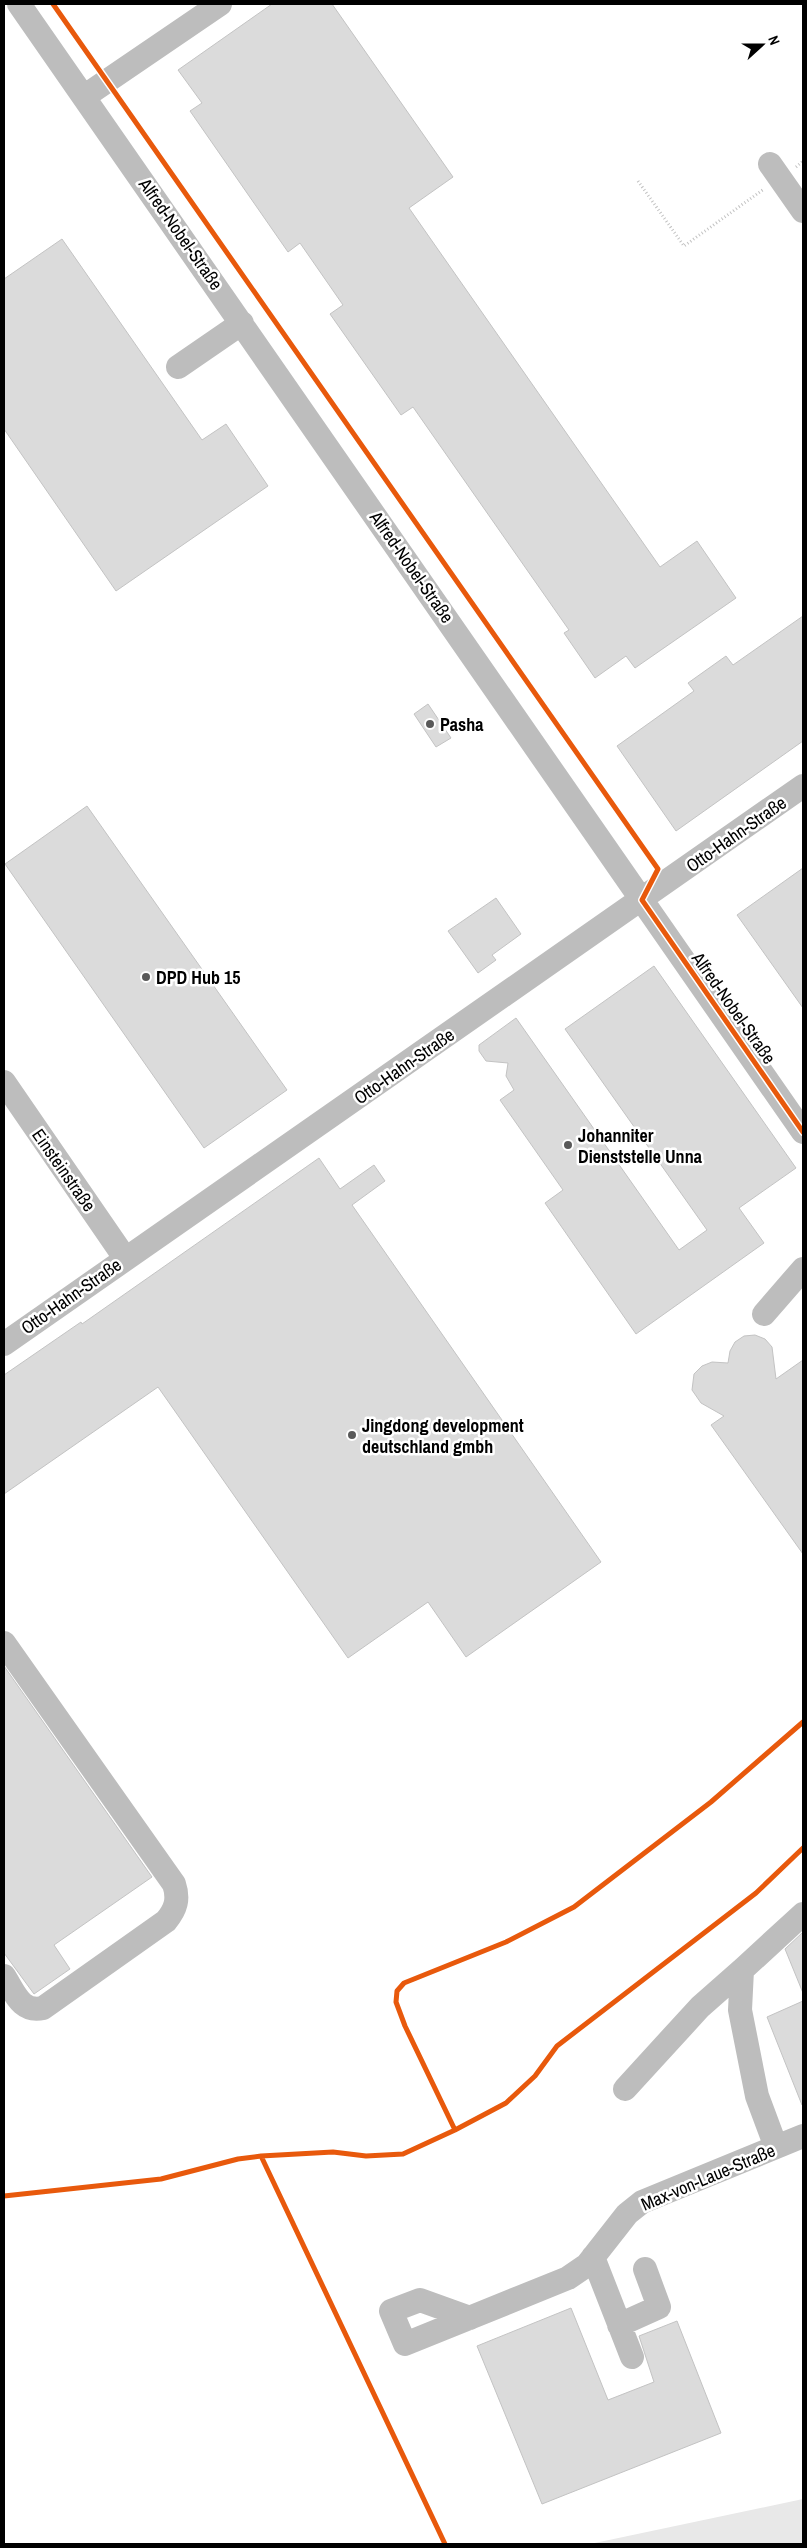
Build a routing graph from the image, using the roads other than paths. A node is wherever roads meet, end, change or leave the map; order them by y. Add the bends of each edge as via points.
1 (19, 4) edge
2 (220, 4) edge
3 (85, 96) junction
4 (775, 171) road end
5 (803, 211) edge
6 (242, 323) junction
7 (178, 367) dead end
8 (803, 786) edge
9 (642, 900) junction
10 (4, 1082) edge
11 (803, 1132) edge
12 (125, 1258) junction
13 (803, 1269) edge
14 (764, 1314) dead end
15 (4, 1344) edge
16 (4, 1643) edge
17 (803, 1914) edge
18 (742, 1970) junction
19 (4, 1976) edge
20 (625, 2088) dead end
21 (803, 2136) edge
22 (776, 2147) junction
23 (593, 2257) junction
24 (645, 2269) dead end
25 (470, 2318) dead end
26 (619, 2325) junction
27 (632, 2357) dead end

1 - 3 street, Alfred-Nobel-Straße
2 - 3 street
3 - 6 street, Alfred-Nobel-Straße
4 - 5 street
6 - 7 street
6 - 9 street, Alfred-Nobel-Straße
8 - 9 street, Otto-Hahn-Straße
9 - 11 street, Alfred-Nobel-Straße
9 - 12 street, Otto-Hahn-Straße
10 - 12 street, Einsteinstraße
12 - 15 street, Otto-Hahn-Straße
13 - 14 street
16 - 19 street via 174,1884 177,1893 177,1904 166,1921 43,2008 26,2008
17 - 18 street
18 - 20 street via 700,2008
18 - 22 street via 740,2010 757,2096
21 - 22 street, Max-von-Laue-Straße
22 - 23 street, Max-von-Laue-Straße via 642,2202 627,2214
23 - 25 street, Max-von-Laue-Straße via 568,2278
23 - 26 street
24 - 26 street via 659,2307
26 - 27 street

